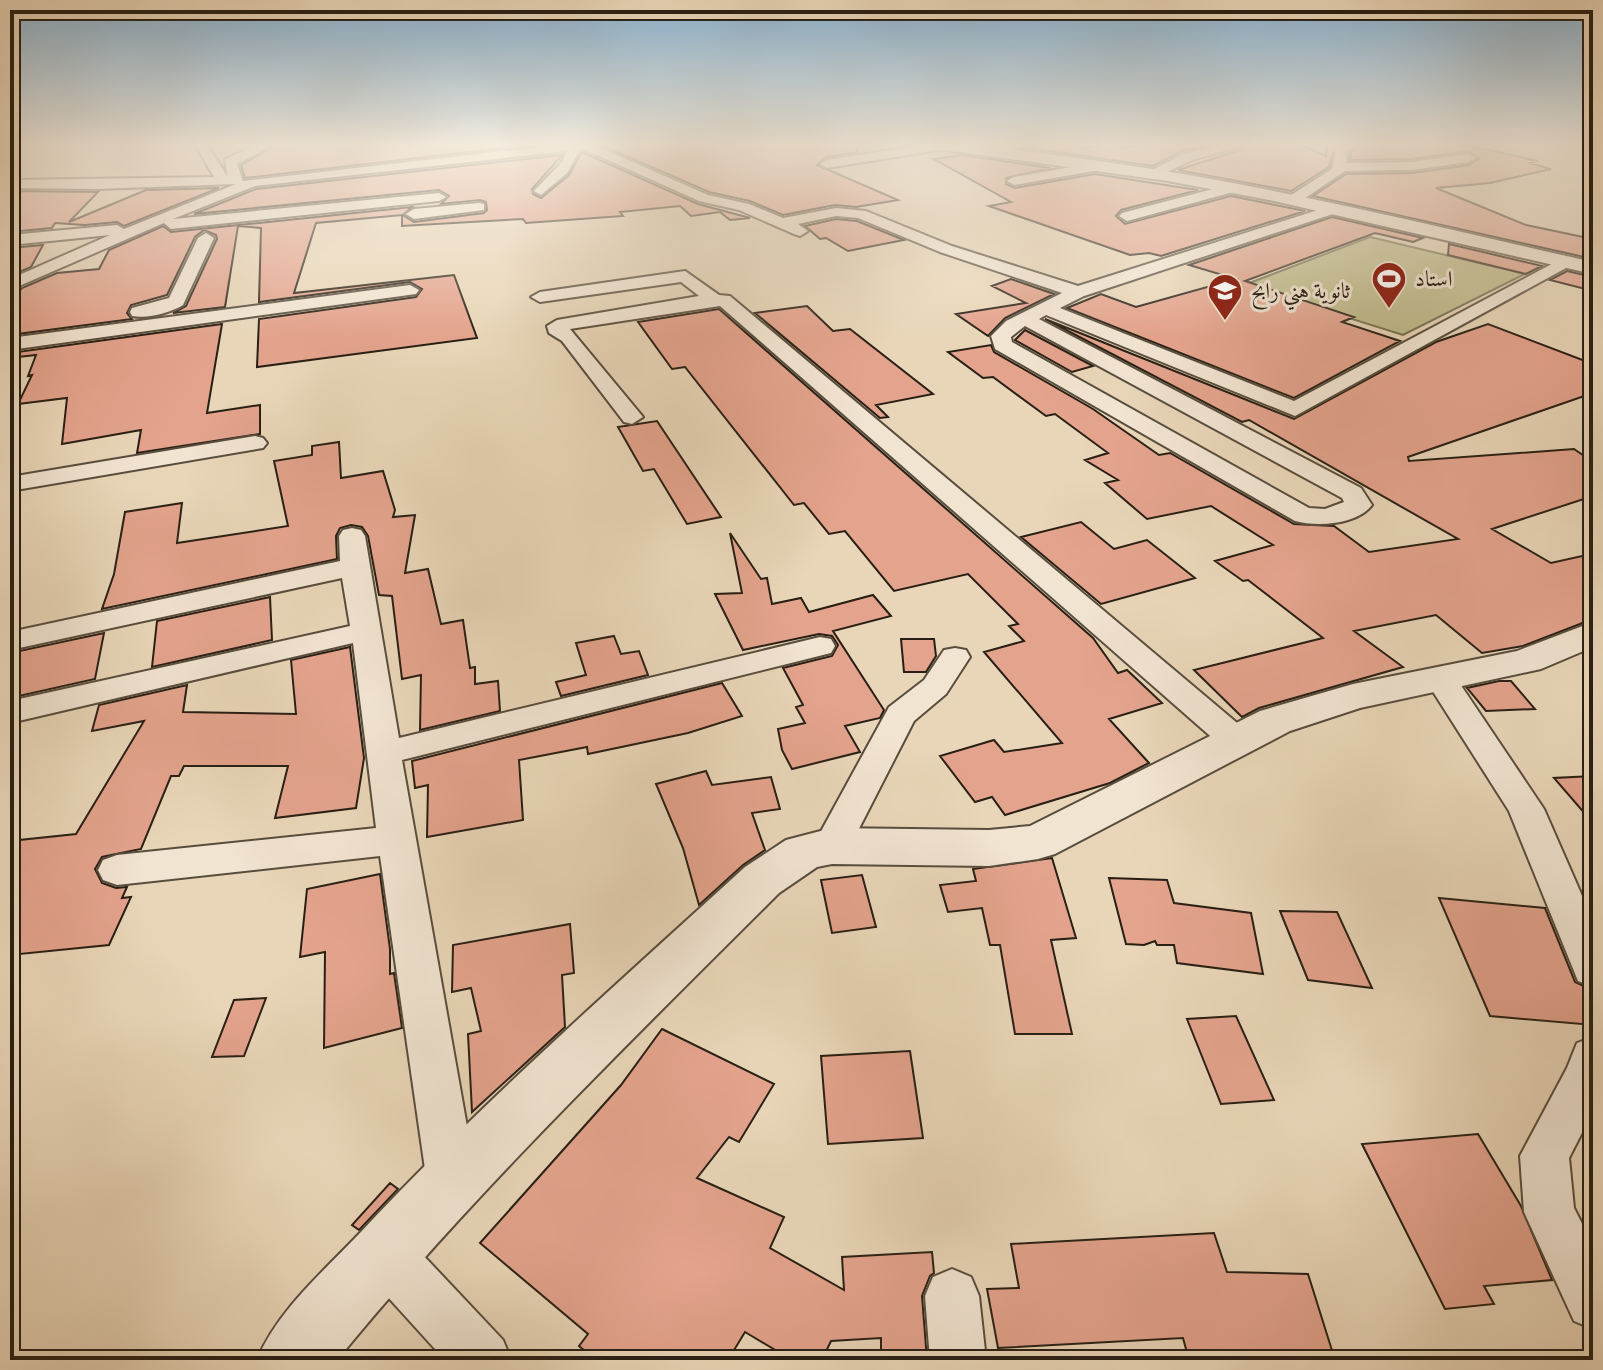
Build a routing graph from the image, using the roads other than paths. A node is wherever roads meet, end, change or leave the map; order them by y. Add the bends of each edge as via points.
1 (186, 208) edge
2 (331, 208) edge
3 (471, 208) edge
4 (746, 208) edge
5 (1157, 208) edge
6 (1329, 208) edge
7 (1334, 209) junction
8 (1127, 216) dead end
9 (782, 223) junction
10 (143, 227) junction
11 (252, 233) dead end
12 (814, 236) dead end
13 (206, 238) dead end
14 (10, 240) edge
15 (148, 245) dead end
16 (89, 251) junction
17 (1569, 262) junction
18 (1593, 268) edge
19 (10, 285) edge
20 (410, 290) dead end
21 (1078, 292) junction
22 (540, 297) dead end
23 (713, 299) junction
24 (1035, 313) junction
25 (10, 327) edge
26 (10, 344) edge
27 (1295, 409) junction
28 (632, 417) dead end
29 (1246, 436) junction
30 (255, 443) dead end
31 (1182, 449) junction
32 (10, 484) edge
33 (367, 631) junction
34 (1593, 633) edge
35 (10, 641) edge
36 (820, 646) dead end
37 (955, 657) dead end
38 (1441, 679) junction
39 (10, 712) edge
40 (1237, 741) junction
41 (383, 753) junction
42 (397, 840) junction
43 (832, 846) junction
44 (117, 870) dead end
45 (1593, 969) edge
46 (1593, 1057) edge
47 (452, 1183) junction
48 (386, 1255) junction
49 (952, 1296) dead end
50 (1593, 1302) edge
51 (292, 1360) edge
52 (483, 1360) edge
53 (958, 1360) edge

1 - 10 street
2 - 10 street
3 - 11 street
4 - 9 street
5 - 8 street
6 - 7 street
7 - 17 street
7 - 21 street
9 - 12 street
9 - 21 street via 836,212 861,214 946,249
10 - 14 street
10 - 16 street
13 - 25 street via 177,301 169,306
15 - 16 street
16 - 19 street
17 - 18 street
17 - 27 street
20 - 26 street
21 - 24 street
22 - 23 street via 685,276
23 - 28 street via 557,326
23 - 40 street via 724,300
24 - 27 street
24 - 29 street
24 - 31 street via 1001,336 1002,345
27 - 29 street
29 - 31 street
29 - 31 street via 1352,493 1359,505 1328,517 1304,516
30 - 32 street
33 - 35 street via 352,552
33 - 39 street
33 - 41 street
34 - 38 street via 1527,661
36 - 41 street
37 - 43 street via 935,687 901,715
38 - 40 street via 1353,697 1288,717
38 - 45 street via 1526,809
40 - 43 street via 1038,842 989,848
41 - 42 street
42 - 44 street
42 - 47 street
43 - 47 street via 803,853 762,880
46 - 50 street via 1544,1156 1549,1212
47 - 48 street
48 - 51 street
48 - 52 street
49 - 53 street

